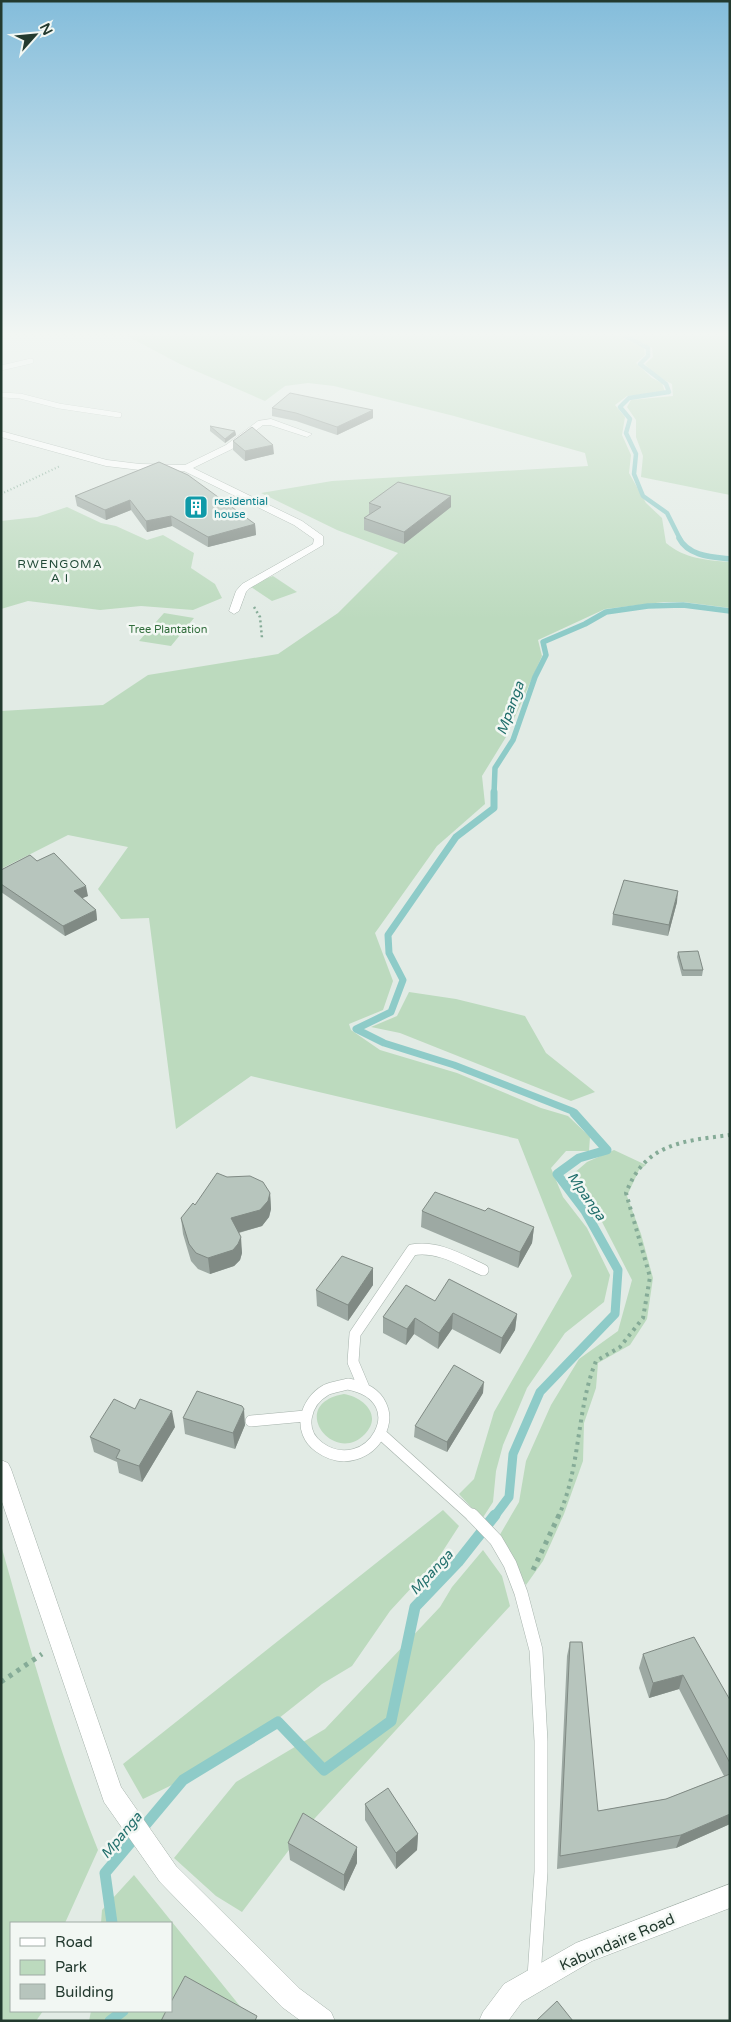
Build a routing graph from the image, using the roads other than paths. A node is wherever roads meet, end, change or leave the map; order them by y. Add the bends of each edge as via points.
1 (250, 430) edge
2 (296, 430) edge
3 (1, 434) edge
4 (307, 434) dead end
5 (186, 468) junction
6 (234, 611) dead end
7 (483, 1270) dead end
8 (364, 1388) junction
9 (305, 1416) junction
10 (251, 1420) dead end
11 (382, 1435) junction
12 (1, 1469) edge
13 (730, 1896) edge
14 (534, 1980) junction
15 (322, 2021) edge
16 (492, 2021) edge

1 - 5 street via 229,447
2 - 4 street
3 - 5 street via 126,466
5 - 6 street via 298,524 319,538 318,545 241,591
7 - 8 lane via 430,1249 412,1250 355,1334 352,1351 354,1371
8 - 9 lane via 348,1384 326,1389 310,1403
8 - 11 lane via 376,1396 384,1408 386,1421
9 - 10 lane
9 - 11 lane via 306,1430 313,1442 325,1451 341,1455 358,1454 372,1447
11 - 14 lane via 470,1512 496,1540 521,1593 536,1650 541,1741 541,1872
12 - 15 street via 112,1794 168,1874 291,1998
13 - 14 street, Kabundaire Road via 585,1952
14 - 16 street, Kabundaire Road via 513,1993

